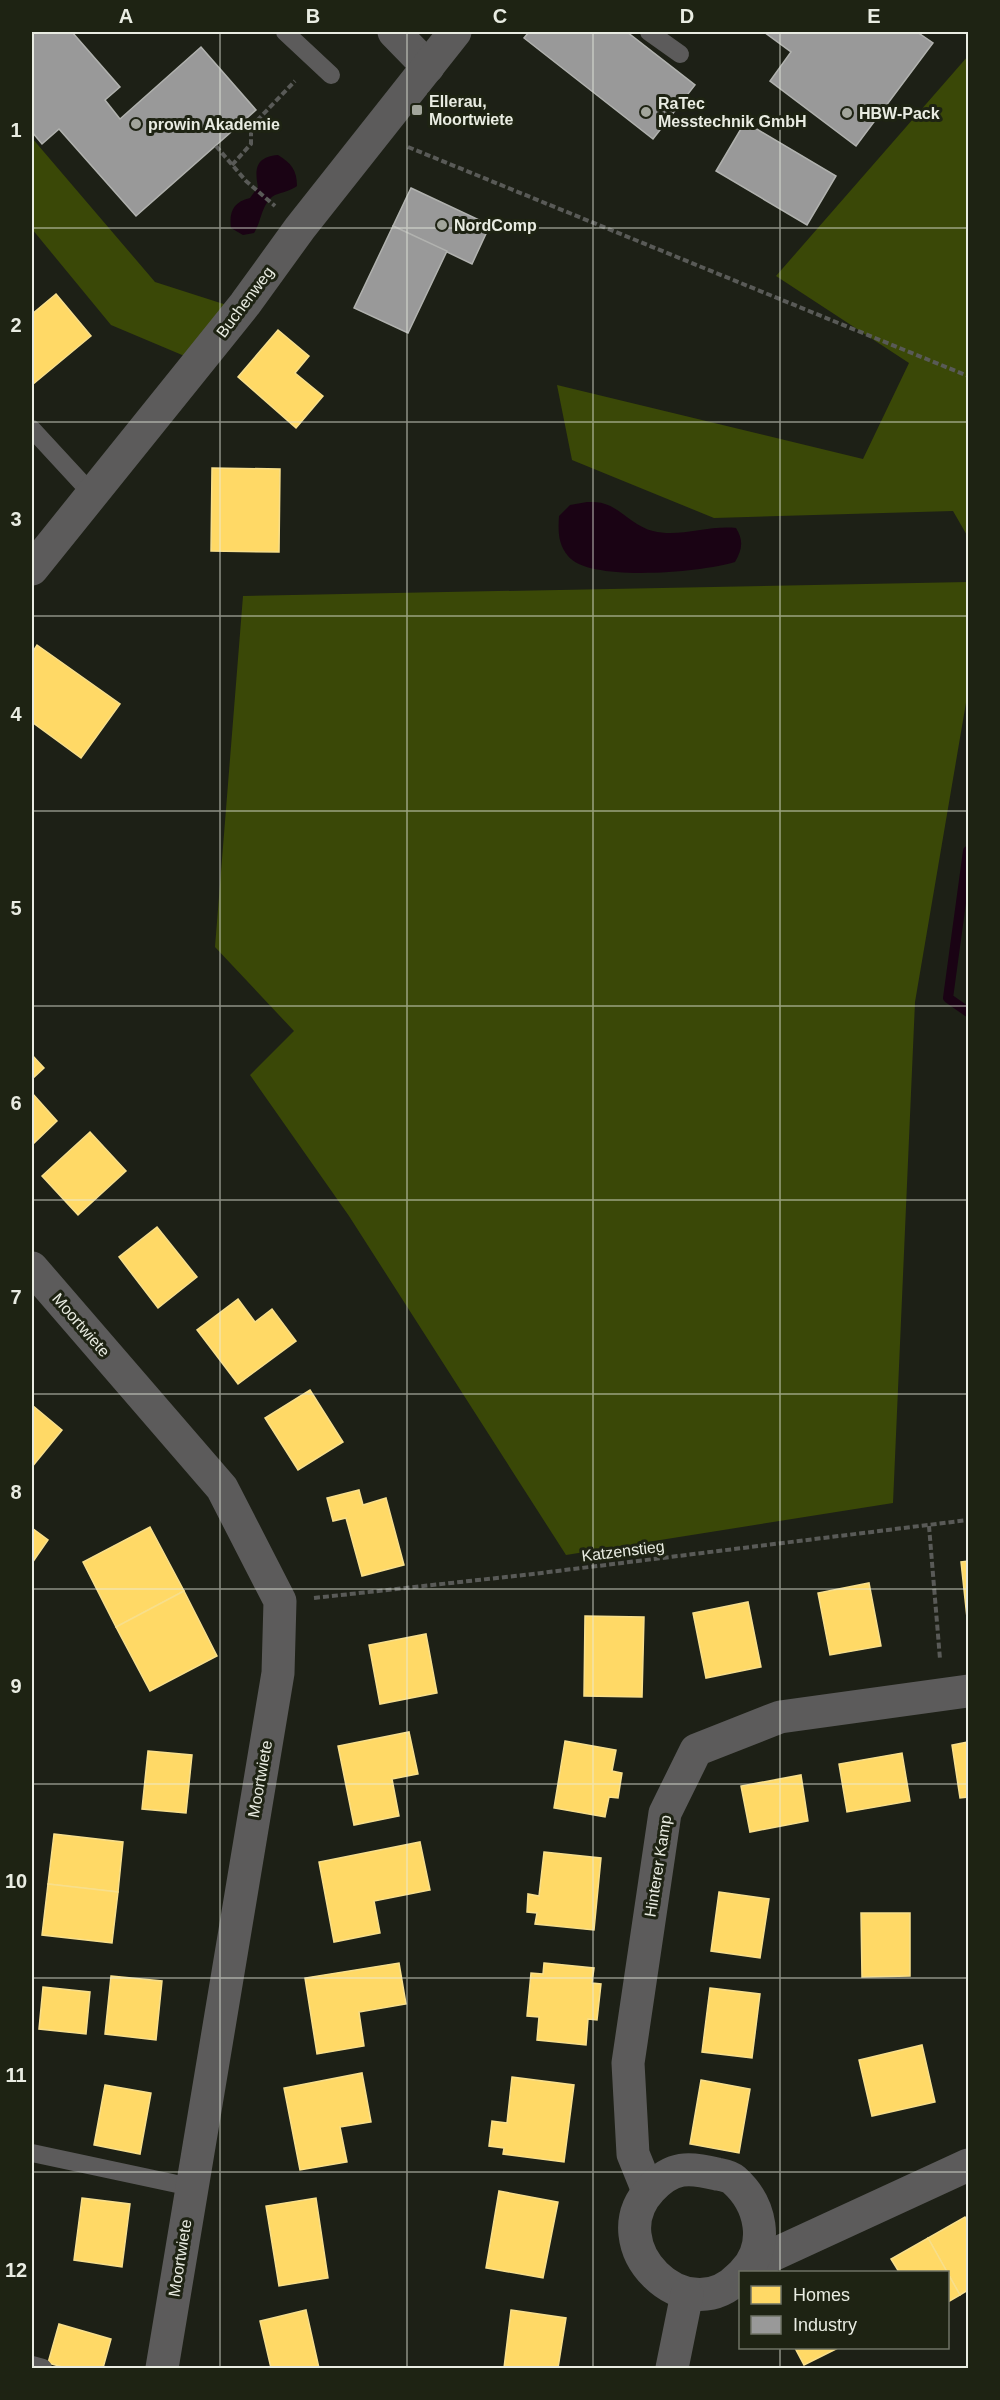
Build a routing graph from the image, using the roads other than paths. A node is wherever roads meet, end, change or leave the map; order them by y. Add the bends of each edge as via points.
1 (285, 32) edge
2 (394, 32) edge
3 (455, 32) edge
4 (649, 32) edge
5 (680, 54) dead end
6 (428, 67) junction
7 (331, 75) dead end
8 (32, 429) edge
9 (92, 494) junction
10 (32, 569) edge
11 (37, 1289) edge
12 (956, 1694) edge
13 (32, 2153) edge
14 (969, 2165) edge
15 (191, 2187) junction
16 (648, 2191) junction
17 (745, 2271) edge
18 (739, 2278) edge
19 (687, 2294) junction
20 (32, 2366) edge
21 (43, 2368) edge
22 (162, 2368) edge
23 (672, 2368) edge

1 - 7 lane
2 - 6 street
3 - 6 street, Buchenweg
4 - 5 lane
6 - 9 street, Buchenweg
8 - 9 lane
9 - 10 street, Buchenweg
11 - 15 street, Moortwiete via 222,1488 280,1601 278,1673
12 - 16 street, Hinterer Kamp via 780,1717 696,1750 665,1813 628,2063 633,2154
13 - 15 lane
14 - 17 street
15 - 22 street, Moortwiete
16 - 17 street via 665,2174 694,2168 732,2178 756,2205 761,2234
16 - 19 street via 638,2212 635,2238 644,2264 667,2286
18 - 19 street via 708,2294
19 - 23 street
20 - 21 lane

